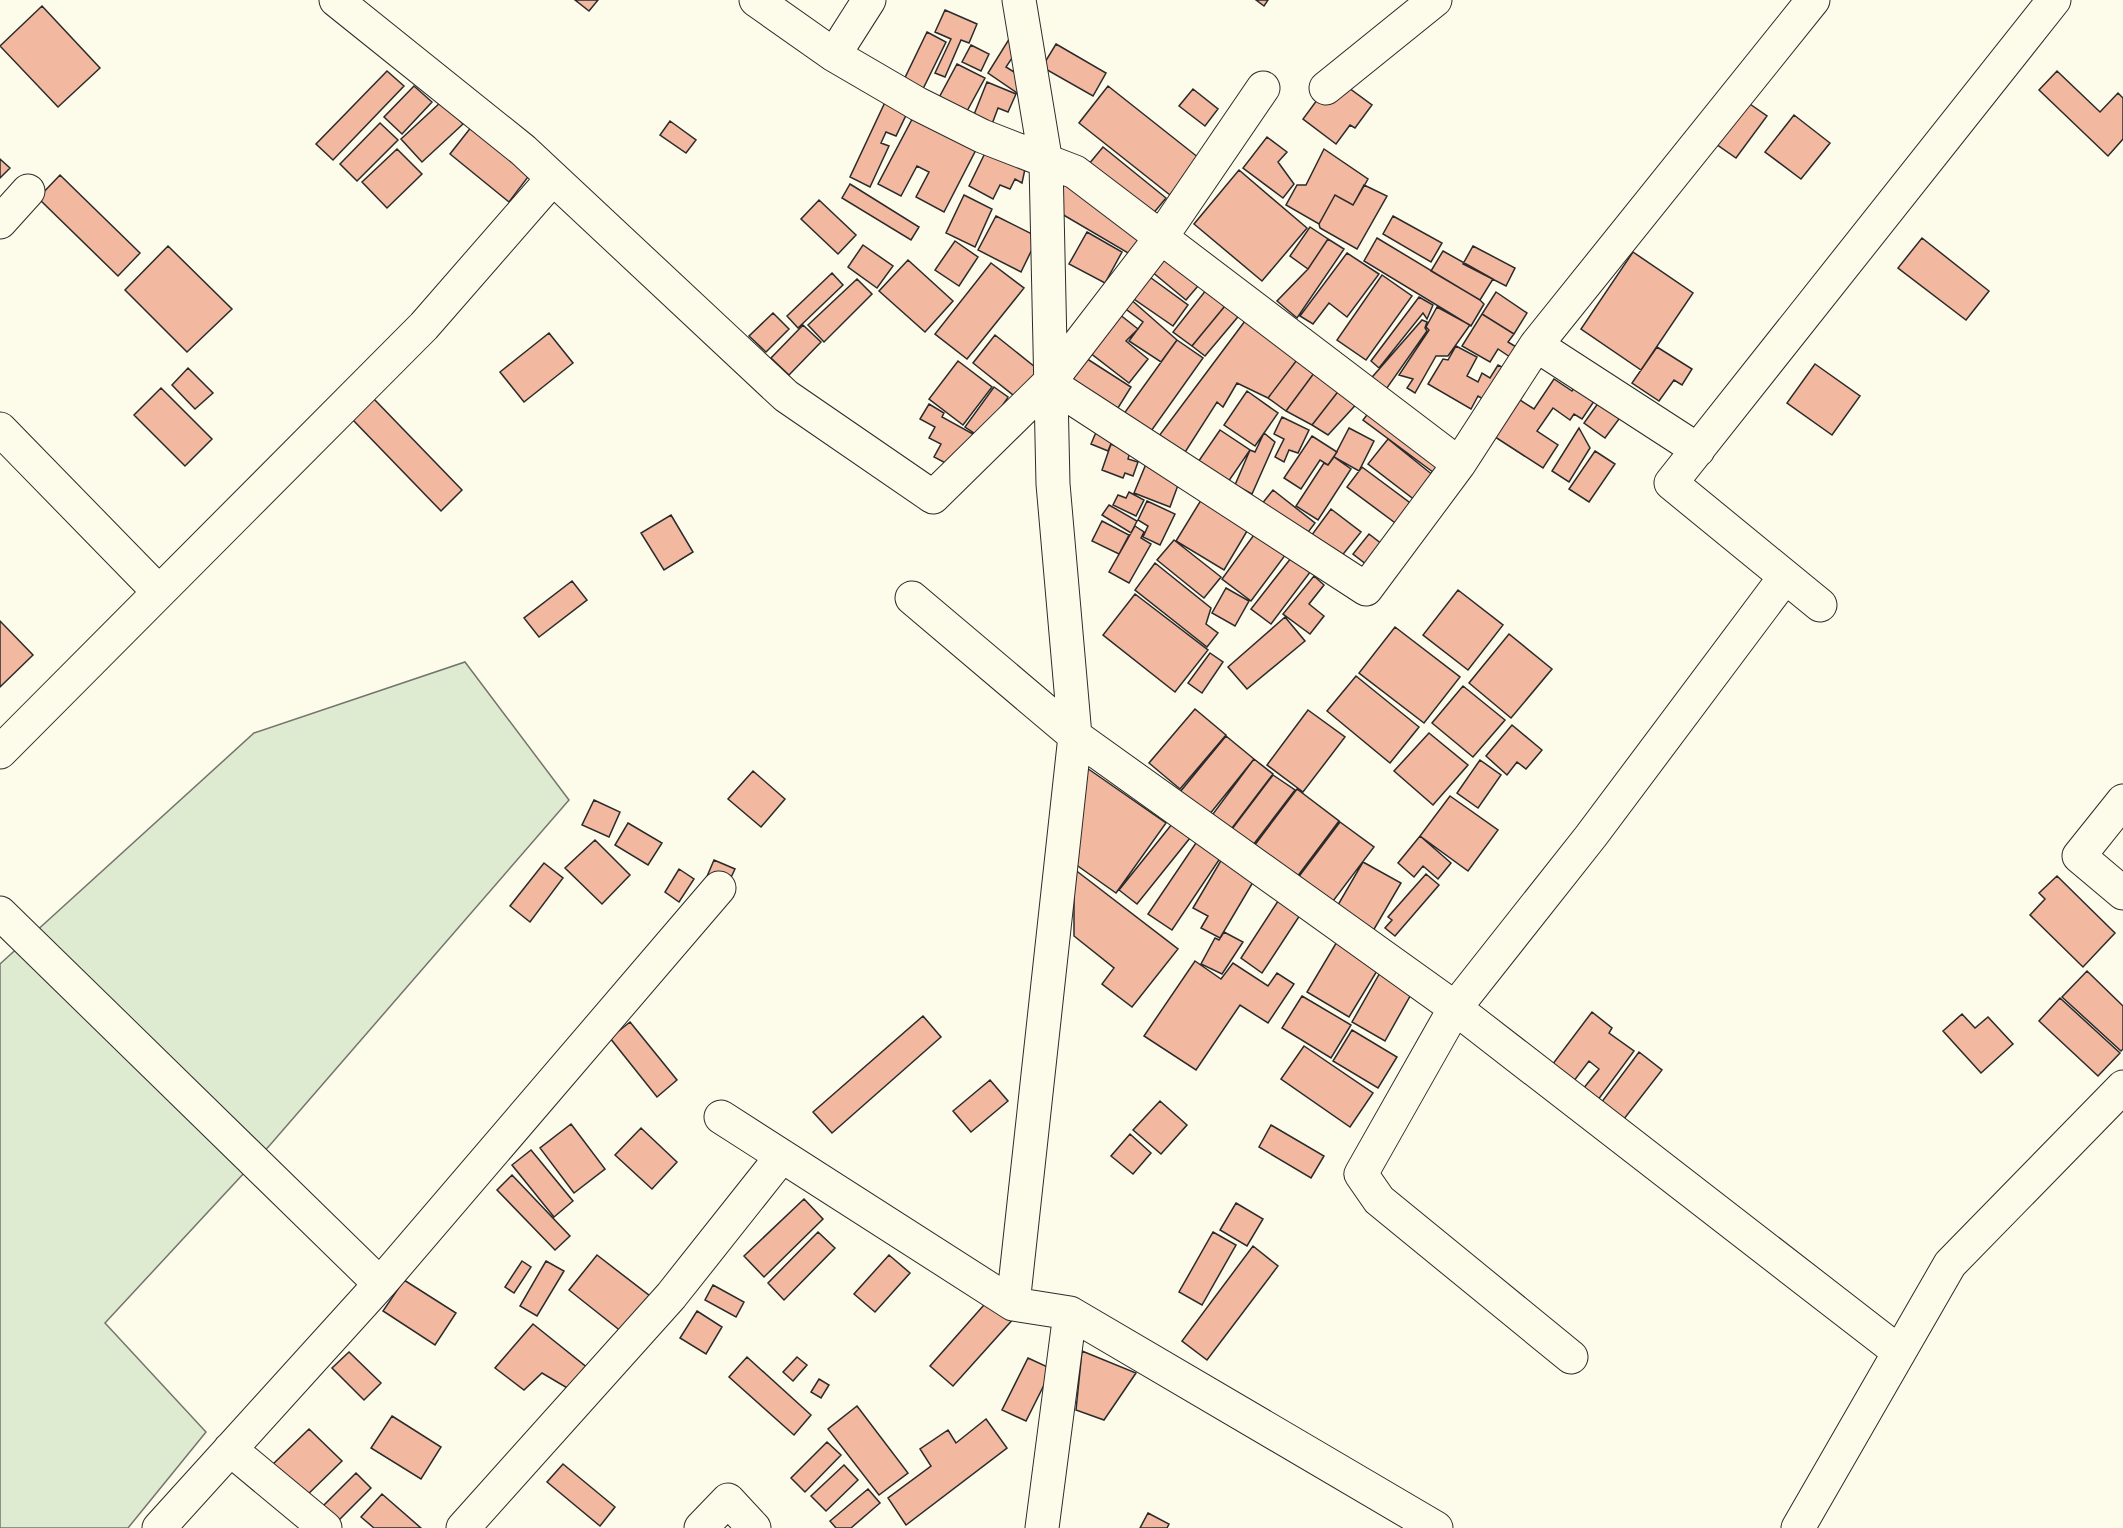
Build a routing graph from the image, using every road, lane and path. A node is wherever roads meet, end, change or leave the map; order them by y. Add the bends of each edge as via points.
1 (336, 0) edge
2 (756, 0) edge
3 (869, 0) edge
4 (1019, 0) edge
5 (1436, 0) edge
6 (1813, 0) edge
7 (2055, 0) edge
8 (834, 55) junction
9 (1263, 88) dead end
10 (1326, 88) dead end
11 (1046, 163) junction
12 (553, 178) junction
13 (28, 191) dead end
14 (0, 222) edge
15 (1162, 236) junction
16 (1536, 345) junction
17 (1049, 383) junction
18 (0, 429) edge
19 (1698, 450) junction
20 (1459, 464) junction
21 (1785, 577) junction
22 (159, 592) junction
23 (912, 598) dead end
24 (1820, 605) dead end
25 (1075, 736) junction
26 (0, 752) edge
27 (2123, 801) edge
28 (719, 888) dead end
29 (2123, 893) edge
30 (0, 913) edge
31 (1455, 1008) junction
32 (2123, 1087) edge
33 (721, 1117) dead end
34 (782, 1156) junction
35 (380, 1284) junction
36 (1013, 1304) junction
37 (1070, 1313) junction
38 (1899, 1352) junction
39 (1571, 1357) dead end
40 (230, 1449) junction
41 (1389, 1516) edge
42 (159, 1528) edge
43 (325, 1528) edge
44 (463, 1528) edge
45 (701, 1528) edge
46 (754, 1528) edge
47 (1042, 1528) edge
48 (1436, 1528) edge
49 (1798, 1528) edge

1 - 12 street
2 - 8 street
3 - 8 street
4 - 11 street
5 - 10 street
6 - 16 street
7 - 19 street
8 - 11 street via 960,125
9 - 15 street
11 - 15 street via 1075,172
11 - 17 street
12 - 17 street via 786,396 933,497
12 - 22 street via 424,326
13 - 14 street
15 - 17 street
15 - 20 street
16 - 19 street
16 - 20 street
17 - 20 street via 1366,589
17 - 25 street via 1053,484
18 - 22 street
19 - 21 street via 1671,483
21 - 24 street
21 - 31 street via 1591,836
22 - 26 street
23 - 25 street
25 - 31 street
25 - 36 street
27 - 29 street via 2079,856
28 - 35 street
30 - 35 street
31 - 38 street
31 - 39 street via 1361,1174 1379,1200
32 - 38 street via 1950,1264
33 - 34 street
34 - 36 street
34 - 44 street via 670,1296
35 - 40 street
36 - 37 street
37 - 41 street
37 - 47 street
38 - 49 street
40 - 42 street
40 - 43 street
41 - 48 street
45 - 46 street via 728,1500

